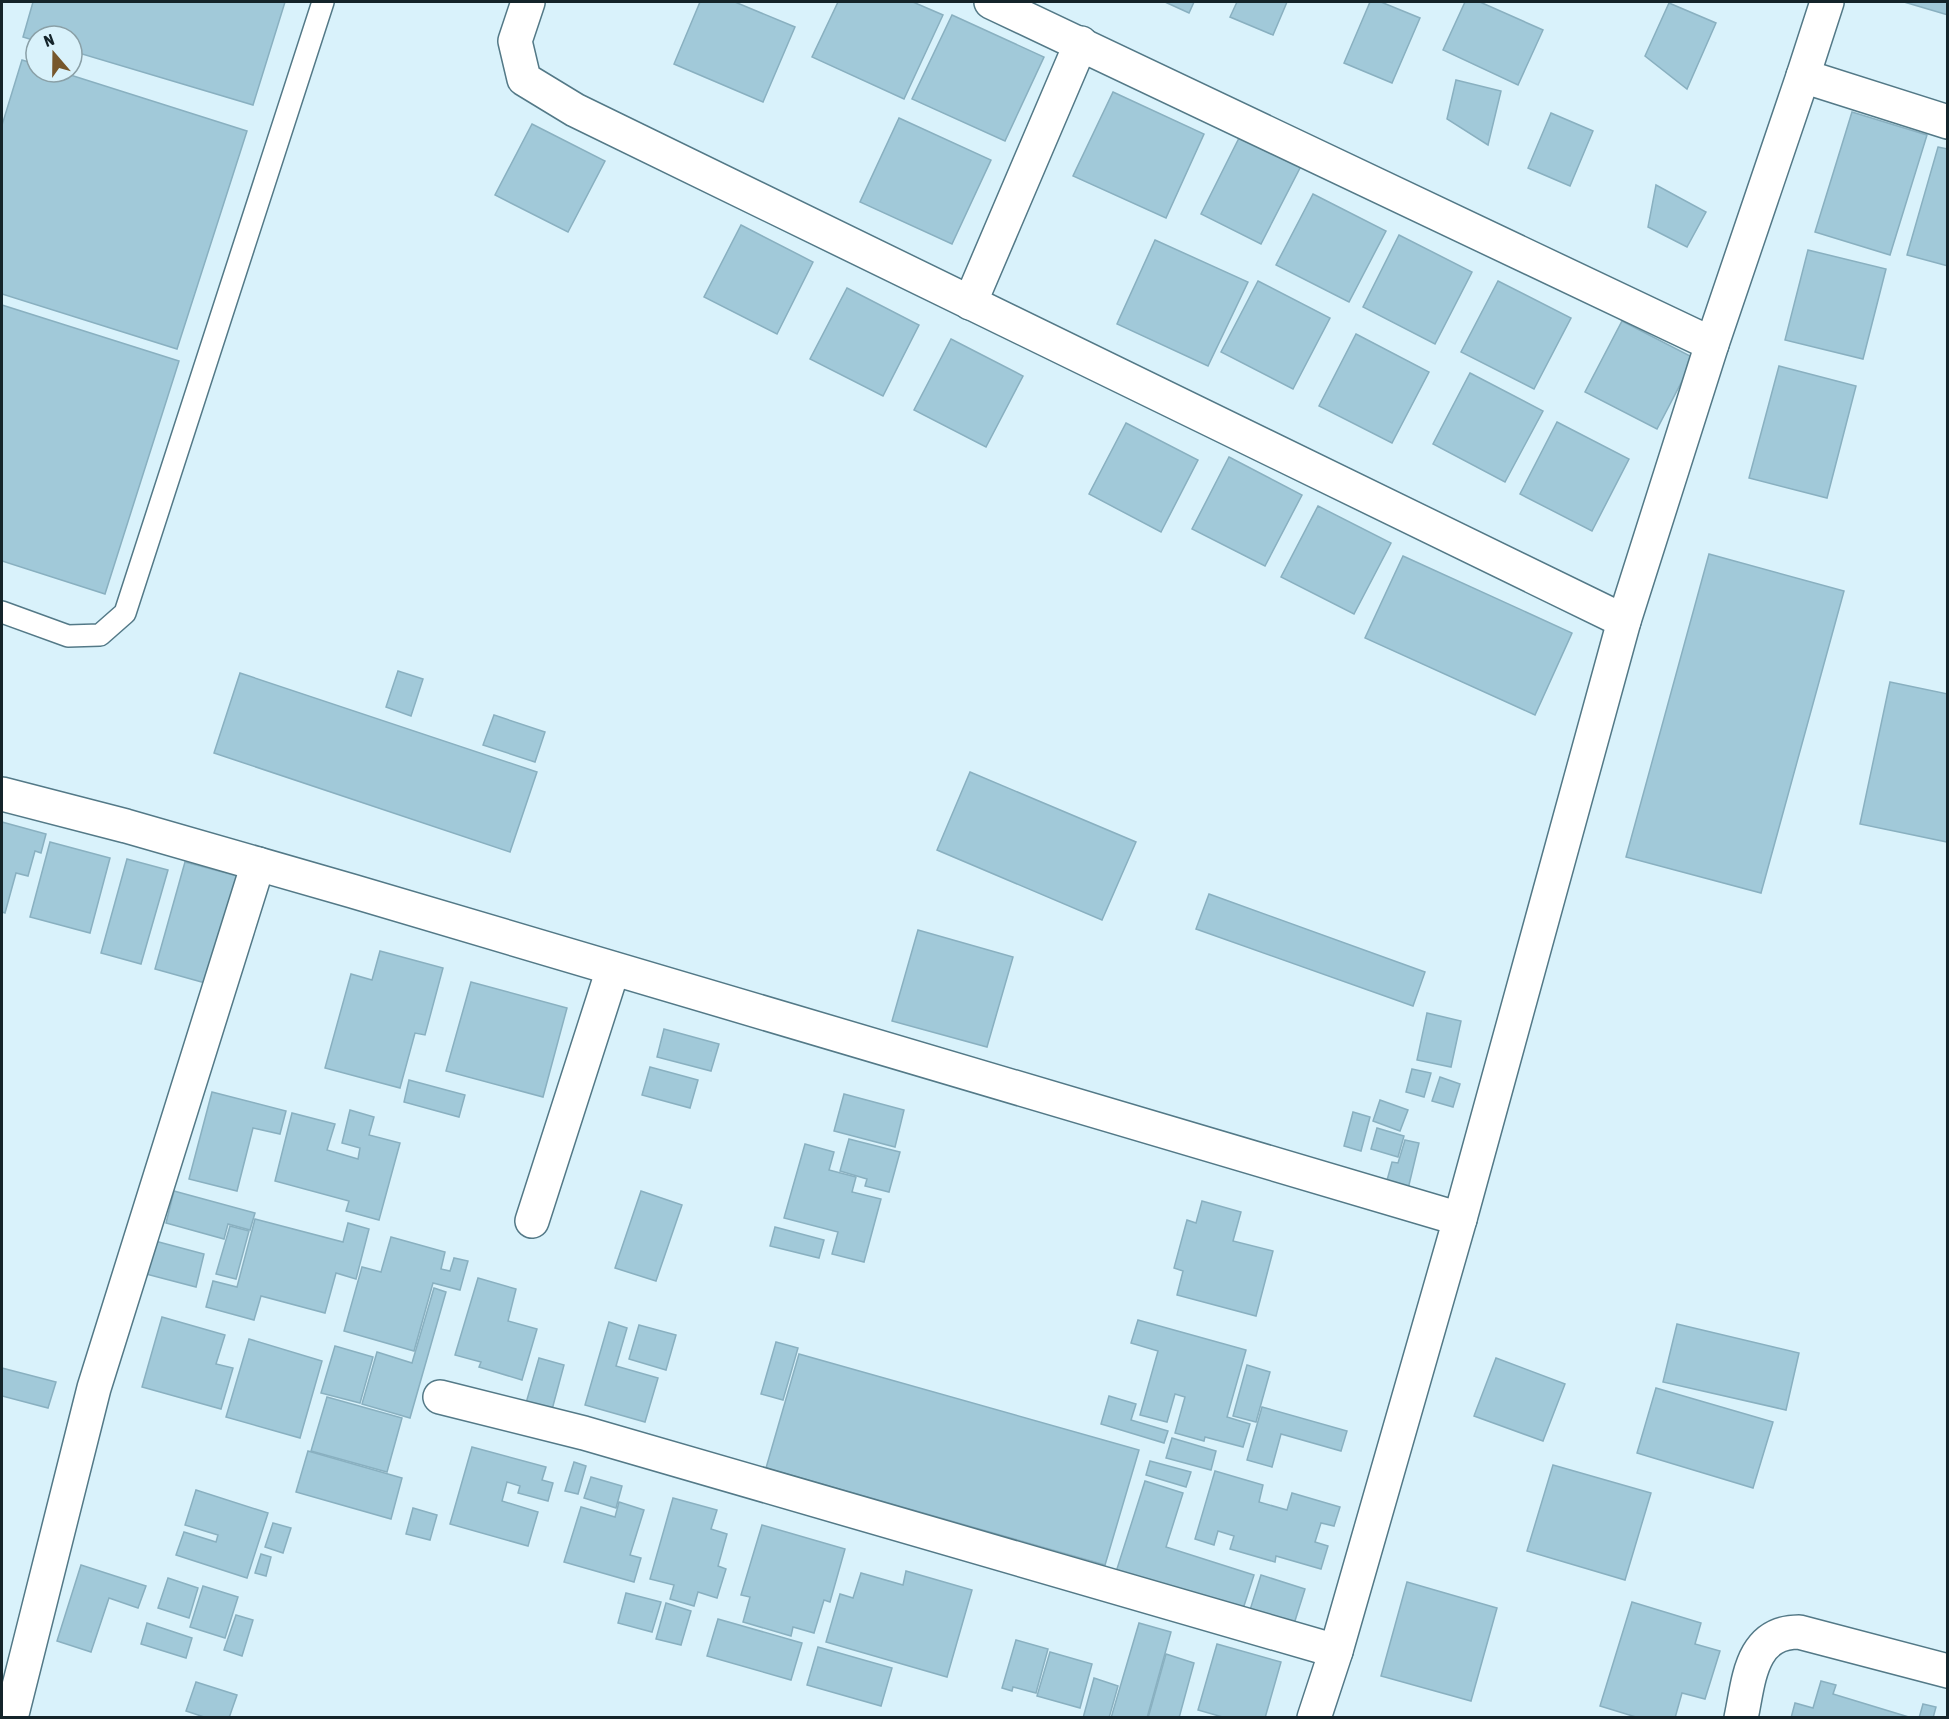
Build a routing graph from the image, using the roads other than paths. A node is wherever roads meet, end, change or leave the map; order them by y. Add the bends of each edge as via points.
1 (323, 2) edge
2 (528, 2) edge
3 (991, 2) edge
4 (1827, 2) edge
5 (1081, 43) junction
6 (1803, 76) junction
7 (1947, 122) edge
8 (970, 303) junction
9 (1712, 344) junction
10 (2, 612) edge
11 (1624, 621) junction
12 (2, 794) edge
13 (258, 864) junction
14 (612, 969) junction
15 (1460, 1219) junction
16 (532, 1221) dead end
17 (440, 1397) dead end
18 (1336, 1651) junction
19 (1947, 1671) edge
20 (11, 1718) edge
21 (1314, 1718) edge
22 (1741, 1718) edge

1 - 10 lane via 125,613 100,635 68,636
2 - 8 street via 515,40 524,79 575,110
3 - 5 street
4 - 6 street
5 - 8 street
5 - 9 street
6 - 7 street
6 - 9 street
8 - 11 street
9 - 11 street
11 - 15 street
12 - 13 street
13 - 14 street
13 - 20 street via 94,1388
14 - 15 street
14 - 16 street
15 - 18 street
17 - 18 street via 584,1433
18 - 21 street
19 - 22 street via 1799,1632 1785,1632 1774,1636 1754,1658

